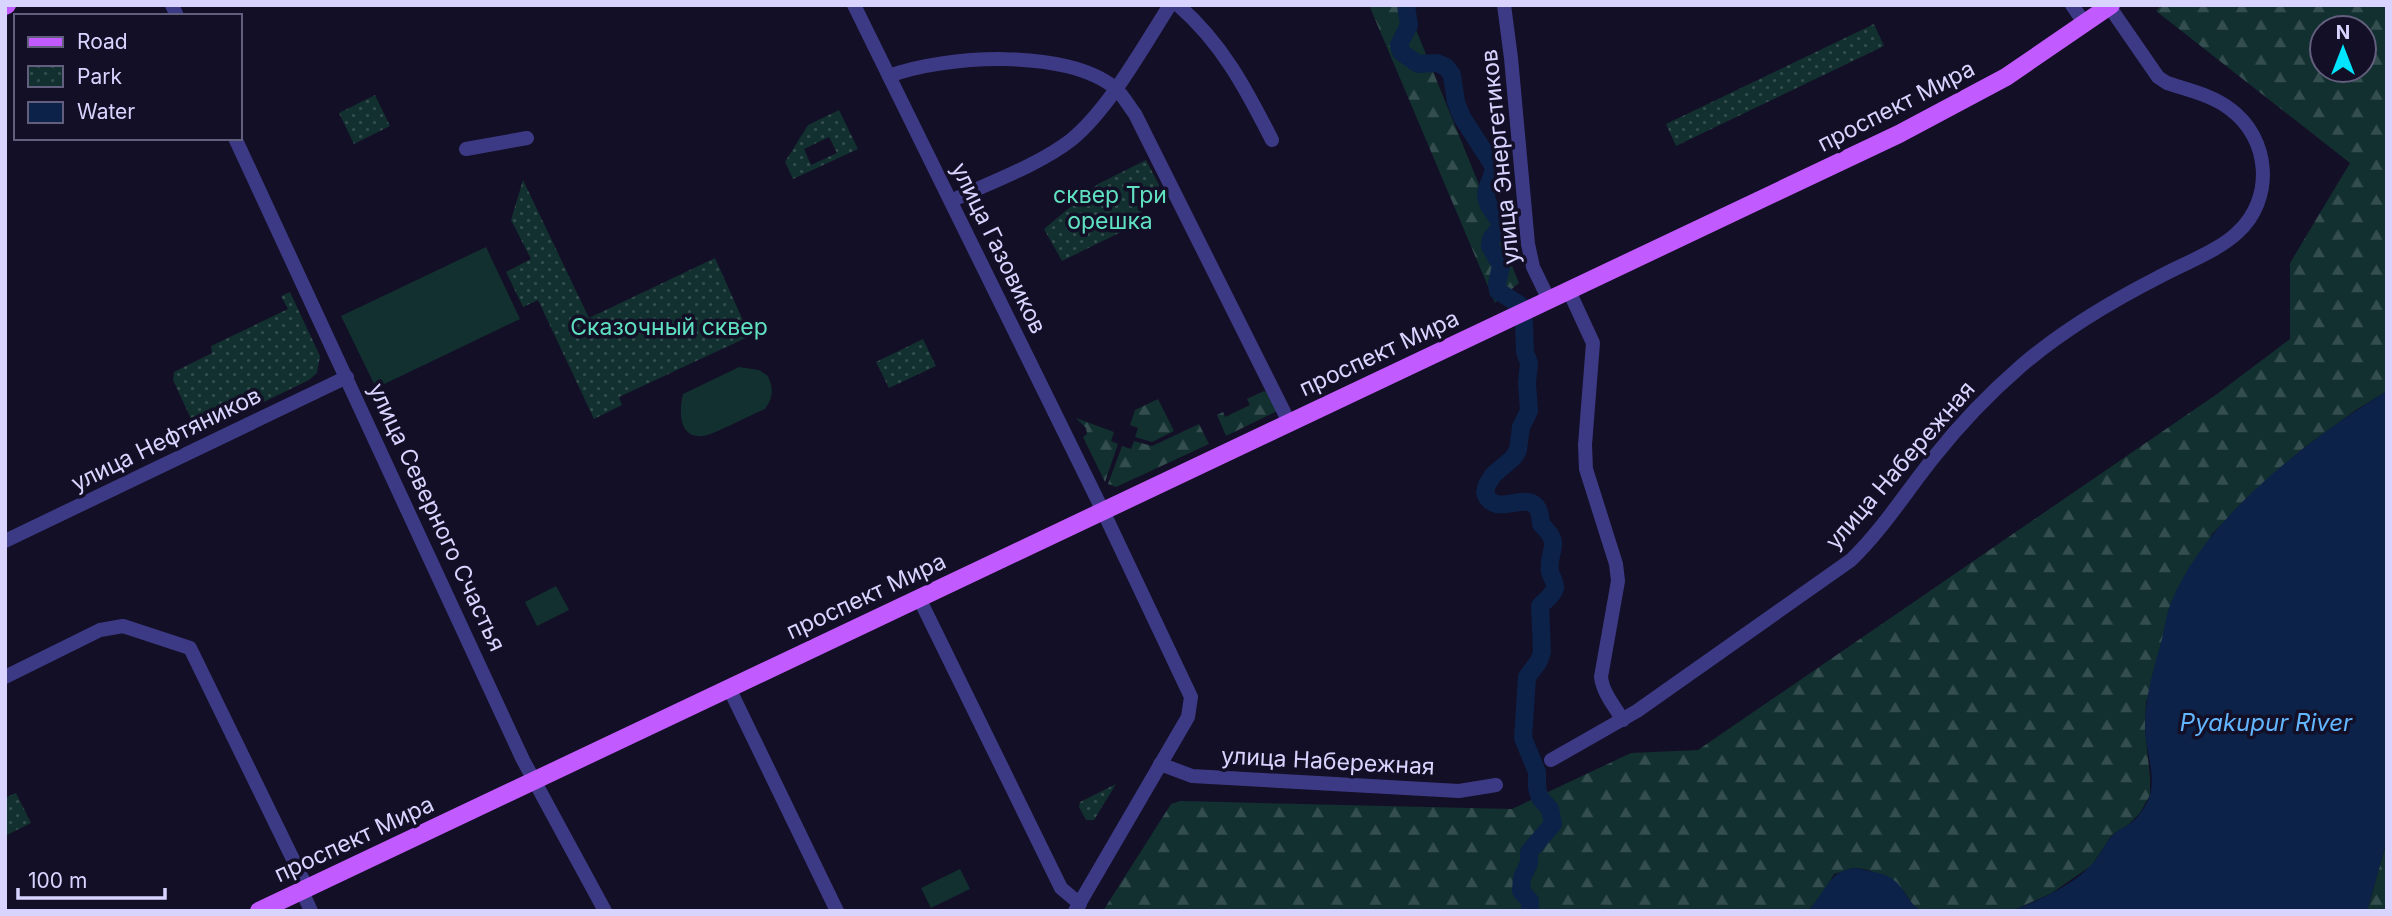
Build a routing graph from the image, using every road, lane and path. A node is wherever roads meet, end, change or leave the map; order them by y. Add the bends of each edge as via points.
1 (854, 5) edge
2 (1170, 5) edge
3 (1178, 5) edge
4 (1504, 5) edge
5 (2072, 5) edge
6 (2110, 6) edge
7 (2085, 24) junction
8 (889, 76) junction
9 (1115, 88) junction
10 (527, 138) dead end
11 (236, 140) edge
12 (1272, 140) dead end
13 (466, 149) dead end
14 (951, 201) junction
15 (1569, 291) junction
16 (1545, 302) junction
17 (347, 377) junction
18 (1289, 422) junction
19 (1103, 511) junction
20 (5, 541) edge
21 (919, 598) junction
22 (5, 677) edge
23 (729, 688) junction
24 (1623, 720) junction
25 (1551, 760) dead end
26 (1160, 764) junction
27 (536, 780) junction
28 (1496, 786) dead end
29 (304, 890) junction
30 (1077, 907) edge
31 (259, 911) edge
32 (311, 911) edge
33 (605, 911) edge
34 (837, 911) edge

1 - 8 street, улица Газовиков
2 - 9 street
3 - 12 street via 1224,54
4 - 16 street, улица Энергетиков via 1528,244
5 - 7 street
6 - 7 main road, проспект Мира
6 - 24 street, улица Набережная via 2158,77 2228,106 2248,127 2264,171 2260,200 2246,224 2221,244 2079,323 2028,360 1958,429 1851,560
7 - 15 main road, проспект Мира via 2006,77 1899,134
8 - 9 street via 955,63 1033,59 1078,69
8 - 14 street, улица Газовиков
9 - 14 street via 1091,122 1056,151
9 - 18 street via 1135,114
10 - 13 street
11 - 17 street, улица Северного Счастья
14 - 19 street, улица Газовиков
15 - 16 main road, проспект Мира
15 - 24 street via 1593,343 1586,469 1618,581 1601,677 1604,692
16 - 18 main road, проспект Мира
17 - 20 street, улица Нефтяников
17 - 27 street, улица Северного Счастья
18 - 19 main road, проспект Мира
19 - 21 main road, проспект Мира
19 - 26 street via 1191,697 1188,717
21 - 23 main road, проспект Мира
21 - 30 street via 1061,888
22 - 29 street via 111,627 123,626 190,648
23 - 27 main road, проспект Мира
23 - 34 street
24 - 25 street, улица Набережная
26 - 28 street, улица Набережная via 1182,774 1205,777 1459,791
26 - 30 street
27 - 29 main road, проспект Мира
27 - 33 street, улица Северного Счастья
29 - 31 main road, проспект Мира
29 - 32 street

